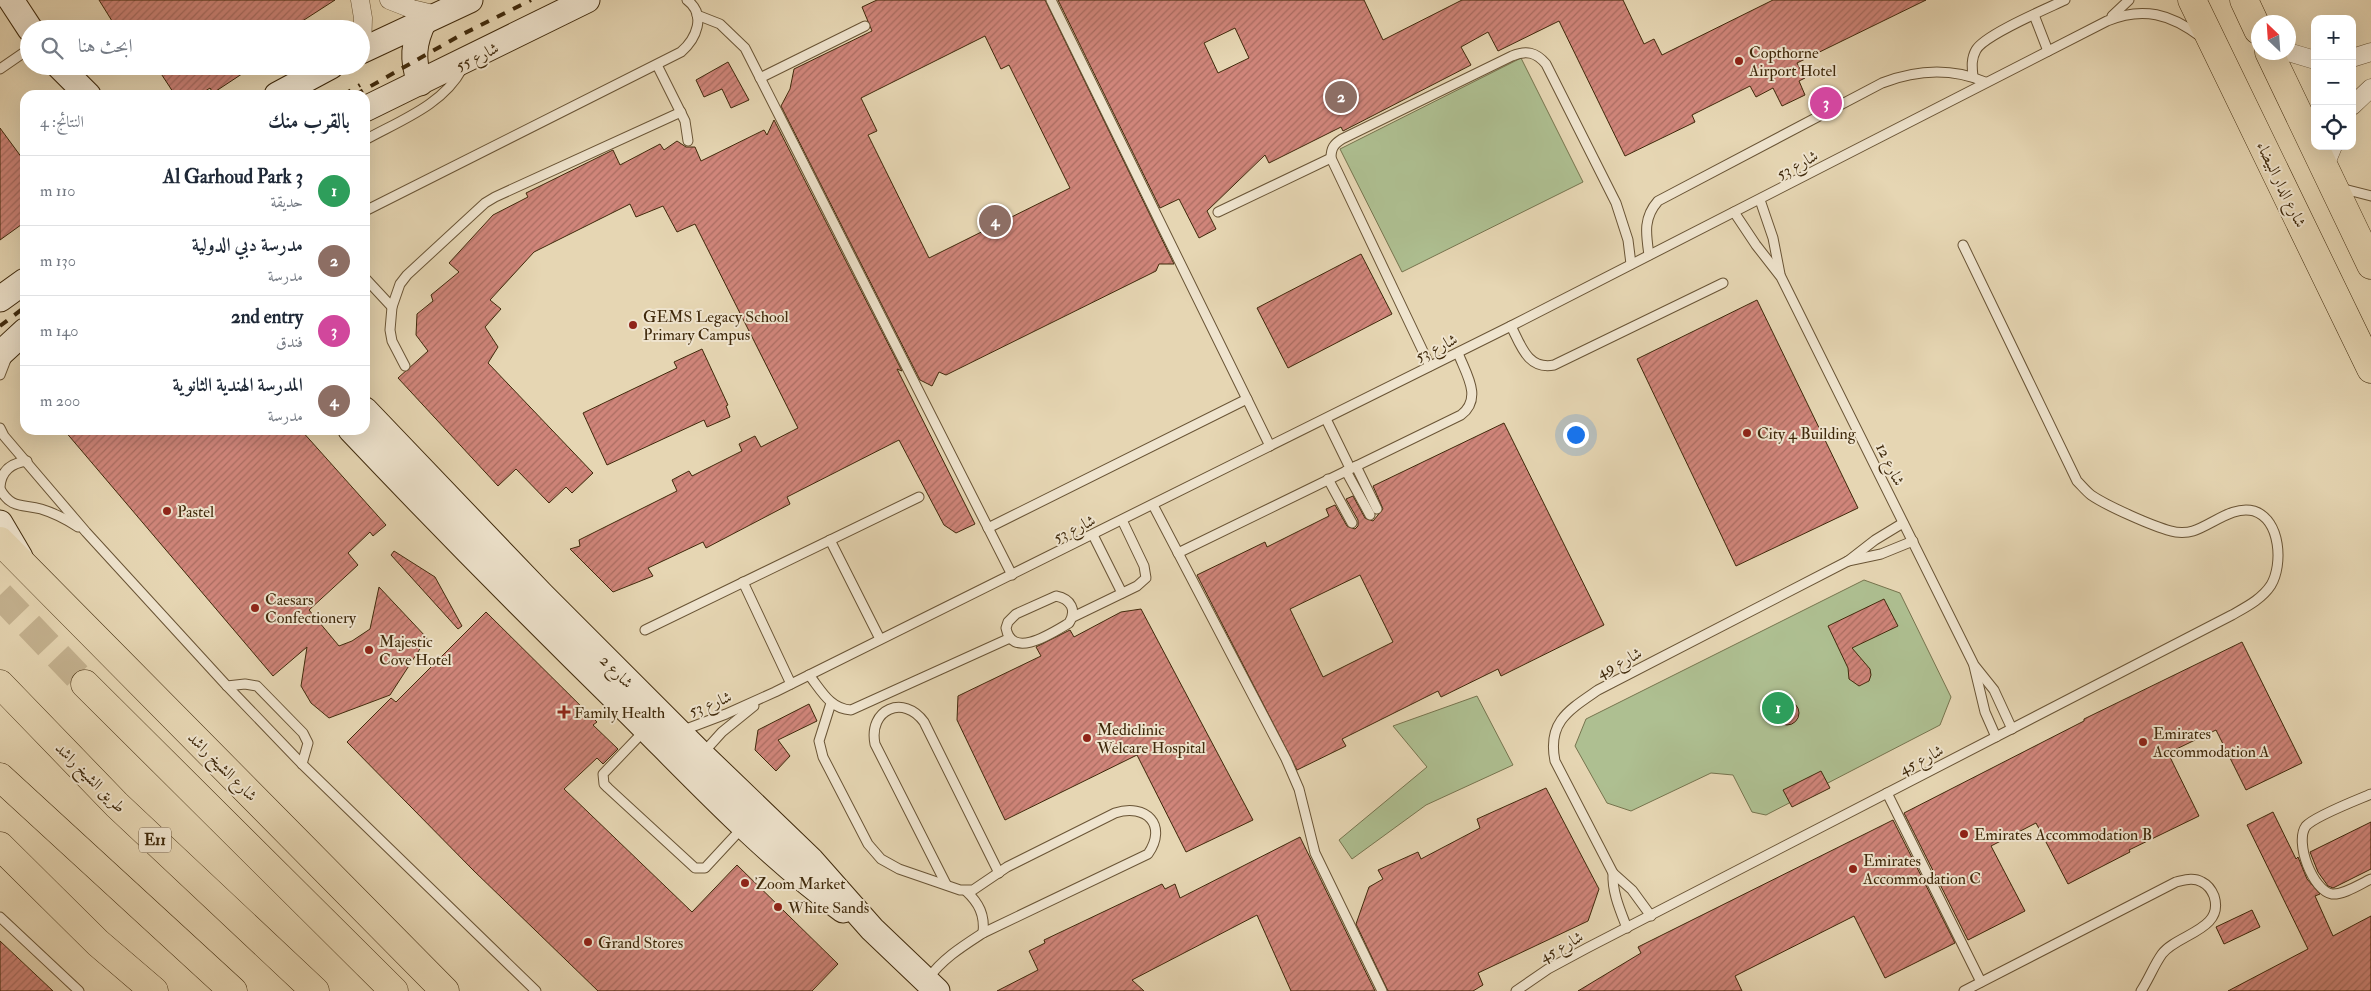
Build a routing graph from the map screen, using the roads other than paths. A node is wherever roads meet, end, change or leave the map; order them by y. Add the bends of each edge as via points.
1 (11, 0) edge
2 (360, 0) edge
3 (389, 0) edge
4 (470, 0) edge
5 (587, 0) edge
6 (686, 0) edge
7 (1051, 0) edge
8 (2064, 0) edge
9 (2129, 0) edge
10 (2192, 0) edge
11 (2244, 0) edge
12 (697, 15) junction
13 (2251, 15) edge
14 (2034, 16) junction
15 (431, 18) junction
16 (24, 20) edge
17 (362, 20) edge
18 (2107, 21) junction
19 (864, 26) dead end
20 (370, 47) edge
21 (2216, 50) junction
22 (2048, 51) junction
23 (2371, 52) edge
24 (2296, 54) edge
25 (20, 55) edge
26 (2356, 57) edge
27 (2311, 59) edge
28 (2273, 60) edge
29 (466, 61) junction
30 (657, 65) junction
31 (0, 69) edge
32 (60, 75) edge
33 (68, 75) edge
34 (315, 75) edge
35 (2371, 75) edge
36 (1973, 77) junction
37 (760, 78) junction
38 (1985, 82) junction
39 (420, 83) junction
40 (2356, 86) edge
41 (2371, 88) edge
42 (69, 90) edge
43 (83, 90) edge
44 (286, 90) edge
45 (2353, 105) edge
46 (370, 107) edge
47 (681, 112) junction
48 (370, 137) edge
49 (688, 141) dead end
50 (1331, 158) junction
51 (2330, 167) edge
52 (2371, 196) edge
53 (1760, 200) junction
54 (370, 208) edge
55 (1218, 212) dead end
56 (1734, 212) junction
57 (1963, 245) dead end
58 (1649, 255) junction
59 (1631, 264) junction
60 (2371, 265) edge
61 (1781, 277) junction
62 (370, 283) edge
63 (1723, 283) dead end
64 (20, 284) edge
65 (0, 298) edge
66 (392, 307) junction
67 (1511, 326) junction
68 (12, 342) edge
69 (1458, 353) junction
70 (405, 366) dead end
71 (1430, 366) junction
72 (2371, 369) edge
73 (0, 375) edge
74 (1247, 399) junction
75 (370, 415) edge
76 (1326, 419) junction
77 (0, 428) edge
78 (356, 435) edge
79 (1270, 446) junction
80 (27, 461) junction
81 (1351, 468) junction
82 (1328, 480) junction
83 (0, 488) edge
84 (919, 497) dead end
85 (1153, 505) junction
86 (1373, 512) dead end
87 (1122, 520) junction
88 (0, 523) edge
89 (1352, 523) dead end
90 (1903, 523) junction
91 (988, 528) junction
92 (86, 532) junction
93 (1093, 535) junction
94 (830, 540) junction
95 (0, 541) edge
96 (1912, 541) junction
97 (1178, 553) junction
98 (1848, 561) junction
99 (25, 566) junction
100 (1012, 575) junction
101 (744, 582) junction
102 (1122, 593) junction
103 (1073, 617) junction
104 (645, 630) dead end
105 (1010, 638) junction
106 (880, 639) junction
107 (1974, 665) junction
108 (809, 675) junction
109 (0, 684) edge
110 (85, 684) tunnel mouth
111 (791, 684) junction
112 (227, 686) junction
113 (775, 692) junction
114 (831, 703) junction
115 (2012, 729) junction
116 (662, 734) junction
117 (1996, 737) junction
118 (302, 764) junction
119 (696, 764) junction
120 (0, 777) edge
121 (1887, 793) junction
122 (2371, 794) edge
123 (745, 825) junction
124 (0, 846) edge
125 (999, 873) junction
126 (1613, 873) junction
127 (0, 874) edge
128 (2371, 879) edge
129 (946, 884) junction
130 (966, 891) junction
131 (1651, 916) junction
132 (0, 917) edge
133 (1627, 928) junction
134 (872, 929) junction
135 (983, 933) junction
136 (98, 943) junction
137 (1981, 982) junction
138 (141, 985) edge
139 (932, 986) edge
140 (79, 991) edge
141 (232, 991) edge
142 (315, 991) edge
143 (394, 991) edge
144 (445, 991) edge
145 (536, 991) edge
146 (1382, 991) edge
147 (1516, 991) edge
148 (1964, 991) edge
149 (2142, 991) edge

1 - 16 street
2 - 17 street
3 - 15 street
4 - 15 street
5 - 29 street, شارع 55
6 - 12 lane
7 - 74 lane
8 - 14 lane
9 - 18 lane, شارع 53
10 - 21 main road, شارع الدار البيضاء
11 - 13 main road
12 - 30 lane via 698,29 692,42
12 - 37 lane via 720,24 730,32 745,48
14 - 22 lane
14 - 36 lane via 1988,38 1977,48 1972,62
15 - 20 street
15 - 39 street via 417,36 414,52 414,68
18 - 21 lane, شارع 53 via 2138,13 2170,18 2185,25
18 - 22 lane, شارع 53
19 - 37 lane
21 - 72 main road, شارع الدار البيضاء
22 - 38 lane, شارع 53
23 - 26 street
24 - 27 street
25 - 31 lane
28 - 51 main road
29 - 39 street, شارع 55
29 - 48 lane via 452,84 433,102
30 - 47 lane
30 - 54 lane
32 - 42 street
33 - 43 street
34 - 44 street
35 - 40 street
36 - 38 lane
36 - 58 lane via 1936,71 1918,72 1882,83 1668,194 1650,209 1646,220
37 - 91 lane
38 - 53 lane, شارع 53
39 - 46 street, شارع 55
41 - 45 street
47 - 49 lane
47 - 66 lane via 485,203 407,274
50 - 55 lane
50 - 59 lane via 1335,143 1342,139 1512,56 1531,52 1546,64 1616,203 1628,240
50 - 71 lane
51 - 52 lane
51 - 60 main road
53 - 56 lane, شارع 53
53 - 61 lane, شارع 12 via 1773,238
56 - 58 lane, شارع 53
56 - 61 lane, شارع 12
57 - 115 lane, شارع 45 via 2068,467 2089,494 2171,532 2193,531 2233,512 2253,511 2263,516 2276,540 2278,554 2271,585 2260,597 2232,615
58 - 59 lane, شارع 53
59 - 67 lane, شارع 53
61 - 90 lane, شارع 12
62 - 66 lane
63 - 67 lane via 1545,367 1526,356
64 - 65 street
66 - 70 lane via 392,342
67 - 69 lane, شارع 53
68 - 73 lane
69 - 71 lane, شارع 53
69 - 81 lane via 1473,391 1468,409
71 - 76 lane, شارع 53
74 - 79 lane
74 - 91 lane
75 - 116 street, شارع 2 via 509,562
76 - 79 lane, شارع 53
76 - 81 lane
77 - 80 lane
78 - 116 street, شارع 2 via 471,556
79 - 85 lane, شارع 53
80 - 83 lane via 7,468
80 - 92 lane
81 - 82 lane
81 - 86 lane
82 - 89 lane
82 - 97 lane
83 - 92 lane via 6,499 16,505 41,509 65,518
84 - 94 lane
85 - 87 lane, شارع 53
85 - 97 lane
87 - 93 lane, شارع 53
87 - 102 lane via 1146,572 1142,583
88 - 99 street
90 - 96 lane, شارع 12
90 - 98 lane
91 - 100 lane
92 - 112 lane
93 - 100 lane, شارع 53
93 - 102 lane
94 - 101 lane
94 - 106 lane
95 - 99 main road, شارع الشيخ راشد
96 - 98 lane via 1881,554
96 - 107 lane, شارع 12
97 - 146 lane via 1291,769 1315,853
98 - 126 lane, شارع 49 via 1598,690 1559,722 1552,745 1554,761
99 - 144 main road, شارع الشيخ راشد
100 - 106 lane, شارع 53
101 - 104 lane
101 - 111 lane
102 - 103 lane
103 - 105 lane via 1069,623 1027,644 1018,644
103 - 105 lane via 1070,602 1056,596 1049,598 1011,617 1006,628
105 - 114 lane via 858,708 844,710
106 - 108 lane, شارع 53
107 - 115 lane, شارع 12 via 1994,690
107 - 117 lane, شارع 12 via 1985,712
108 - 111 lane, شارع 53
108 - 114 lane
109 - 142 main road, طريق الشيخ راشد / E11 via 117,805
110 - 143 main road
111 - 113 lane, شارع 53
112 - 118 lane
112 - 118 lane via 257,686 304,733 308,748
113 - 116 lane, شارع 53 via 726,714
113 - 119 lane, شارع 53 via 722,732
114 - 129 lane via 821,732 820,749 868,844 881,860 890,865
115 - 117 lane, شارع 45
116 - 119 street, شارع 2
116 - 123 lane via 603,774 604,784 696,868 705,868
117 - 121 lane, شارع 45
118 - 145 lane
119 - 123 street, شارع 2
119 - 134 street, شارع 2 via 811,860
120 - 141 main road
121 - 131 lane, شارع 45
121 - 137 lane
122 - 128 lane via 2306,826 2301,847 2319,887 2326,892 2342,892
123 - 134 street, شارع 2 via 799,876
124 - 136 main road
125 - 129 lane via 924,722 909,708 889,709 875,724 875,744
125 - 130 lane via 980,887
125 - 135 lane via 1126,809 1146,814 1154,823 1155,839 1148,854
126 - 131 lane, شارع 49 via 1632,890
126 - 133 lane, شارع 49 via 1616,899
127 - 136 main road via 50,916
129 - 130 lane
130 - 135 lane via 979,905
131 - 133 lane, شارع 45
132 - 140 lane
133 - 147 lane, شارع 45 via 1548,969
134 - 139 street, شارع 2
135 - 139 lane via 934,971
136 - 138 main road
137 - 148 lane
137 - 149 lane via 2176,882 2189,879 2202,882 2212,891 2216,904 2214,917 2163,952

